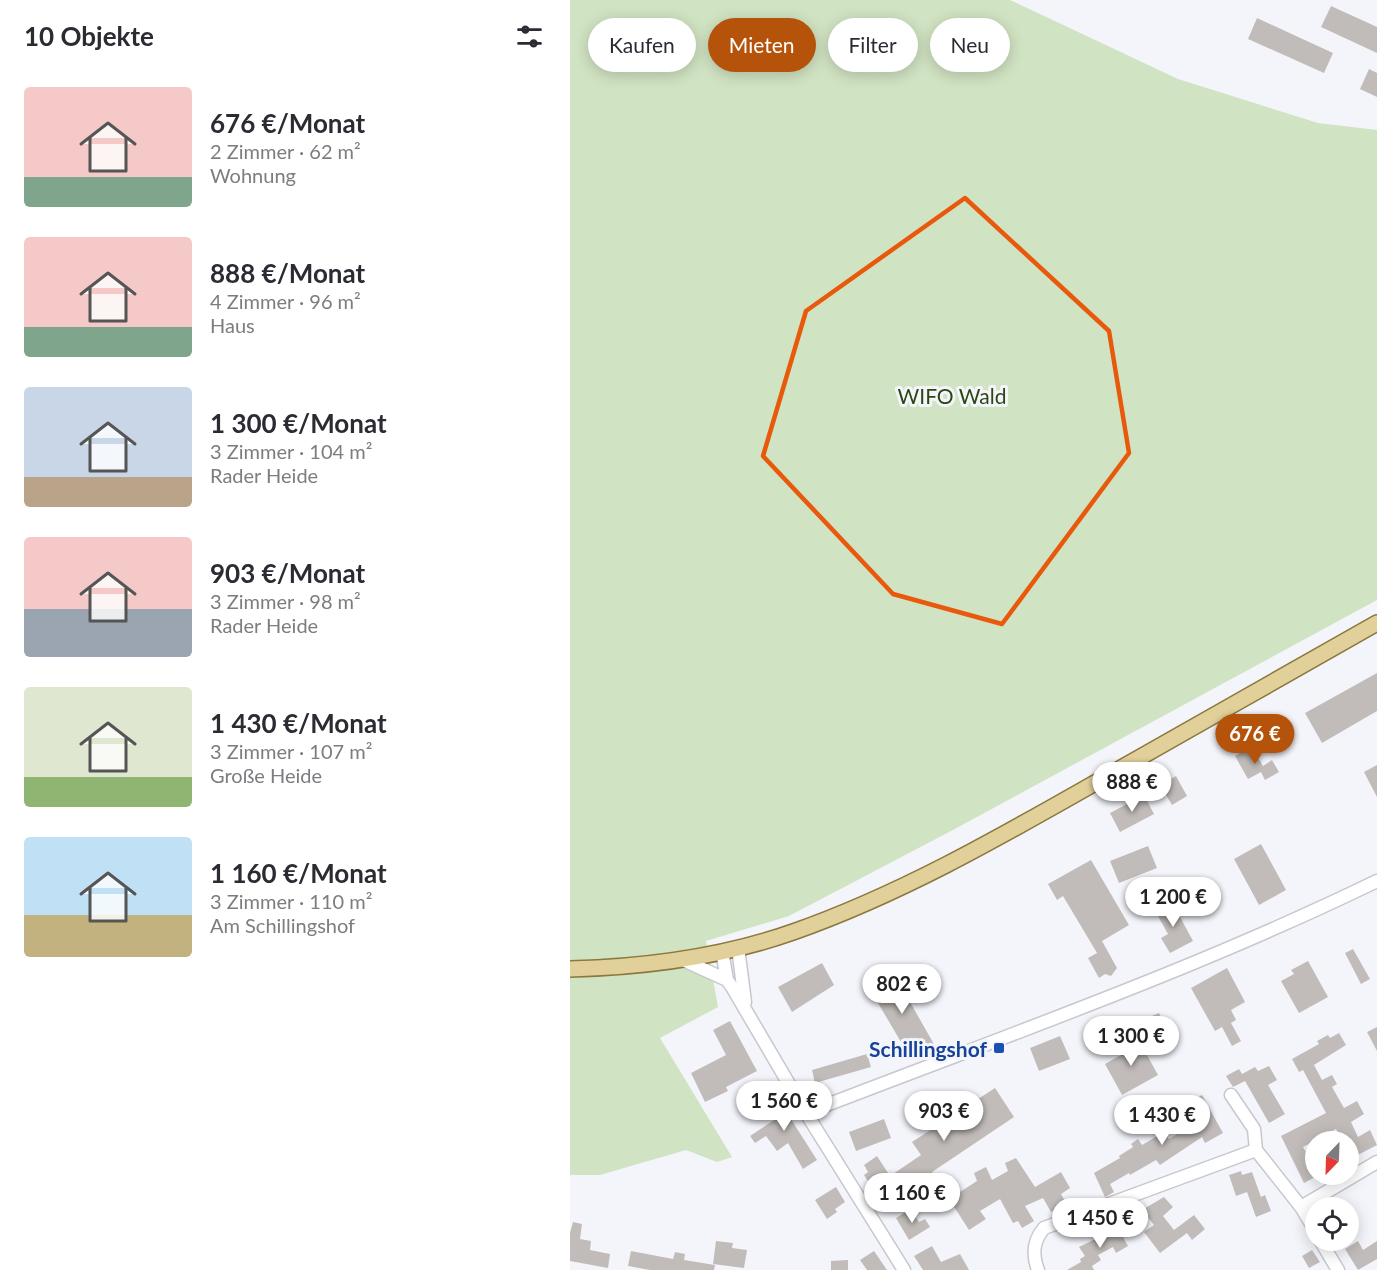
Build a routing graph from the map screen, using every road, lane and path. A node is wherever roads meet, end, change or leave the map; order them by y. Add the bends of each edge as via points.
1 (1377, 623) edge
2 (1377, 881) edge
3 (738, 948) junction
4 (722, 951) junction
5 (681, 959) junction
6 (570, 969) edge
7 (727, 981) junction
8 (747, 1012) junction
9 (1231, 1095) dead end
10 (806, 1113) junction
11 (1256, 1150) junction
12 (1377, 1162) edge
13 (1301, 1207) junction
14 (1305, 1214) edge
15 (1327, 1251) edge
16 (904, 1270) edge
17 (1038, 1270) edge
18 (1338, 1270) edge

1 - 3 main road via 920,878 847,912
2 - 10 street via 1320,909 1138,984
3 - 4 main road
3 - 8 street
4 - 5 main road
4 - 7 street
5 - 6 main road via 620,968
5 - 7 street
7 - 8 street
8 - 10 street
9 - 11 street via 1254,1129
10 - 16 street
11 - 13 street
11 - 17 street via 1044,1228 1036,1238 1034,1258
12 - 13 street
13 - 14 street
15 - 18 street

